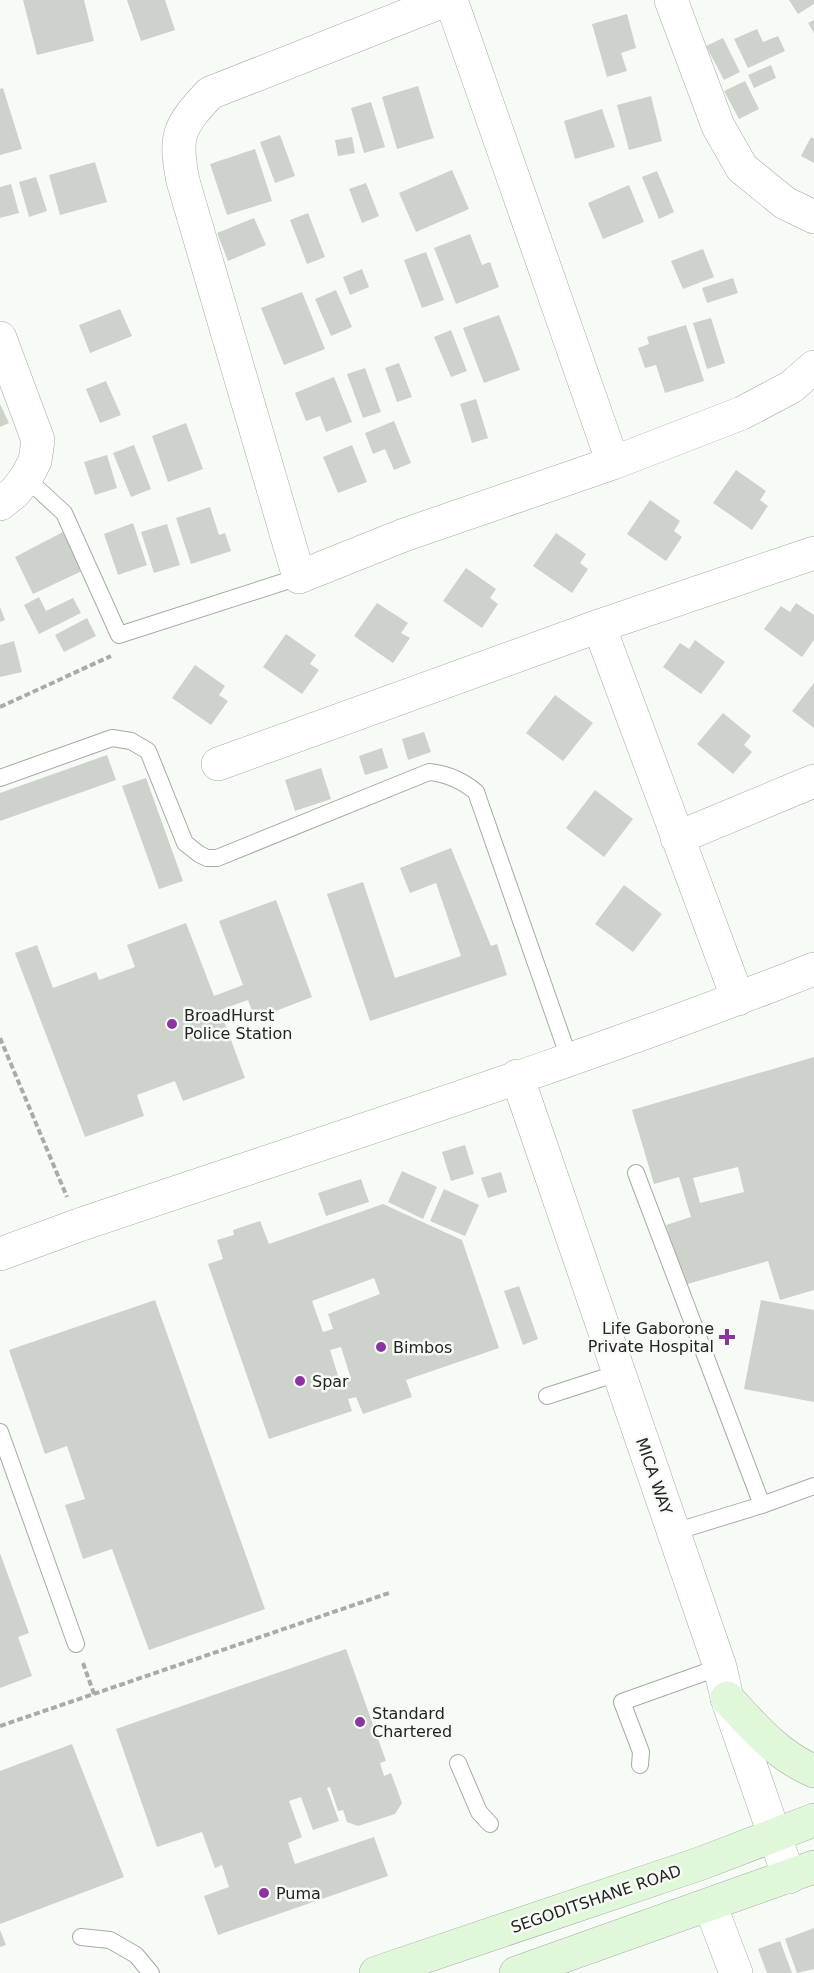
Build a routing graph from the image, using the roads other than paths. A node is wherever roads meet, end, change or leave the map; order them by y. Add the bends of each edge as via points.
1 (446, 0) edge
2 (452, 0) edge
3 (671, 0) edge
4 (814, 217) edge
5 (0, 338) edge
6 (814, 367) edge
7 (613, 463) junction
8 (26, 478) junction
9 (0, 504) edge
10 (814, 553) edge
11 (299, 577) junction
12 (599, 626) junction
13 (218, 764) dead end
14 (0, 778) edge
15 (814, 781) edge
16 (677, 838) junction
17 (814, 969) edge
18 (738, 999) junction
19 (569, 1058) junction
20 (518, 1076) junction
21 (636, 1173) dead end
22 (0, 1254) edge
23 (618, 1373) junction
24 (547, 1396) dead end
25 (0, 1432) edge
26 (814, 1486) edge
27 (762, 1504) junction
28 (674, 1532) junction
29 (76, 1644) road end
30 (724, 1683) junction
31 (458, 1763) dead end
32 (639, 1765) dead end
33 (814, 1771) edge
34 (814, 1820) edge
35 (490, 1824) dead end
36 (774, 1835) junction
37 (802, 1872) edge
38 (710, 1905) junction
39 (81, 1937) dead end
40 (146, 1972) edge
41 (376, 1973) edge
42 (516, 1973) edge
43 (735, 1973) edge

1 - 11 street via 210,93 180,133 178,155 183,181
2 - 7 street
3 - 4 street via 718,126 742,168 785,203
5 - 8 street via 38,440
6 - 7 street via 791,387 742,413
7 - 11 street via 404,535
8 - 9 street
8 - 11 lane via 64,513 119,635
10 - 12 street
12 - 13 street
12 - 16 street
14 - 19 lane via 112,738 131,741 148,751 185,843 207,858 217,858 429,772 454,778 476,792
15 - 16 street
16 - 18 street
17 - 18 street
18 - 19 street
19 - 20 street
20 - 22 street
20 - 23 street, MICA WAY
21 - 27 lane
23 - 24 lane
23 - 28 street, MICA WAY
25 - 29 lane
26 - 27 lane
27 - 28 lane
28 - 30 street, MICA WAY
30 - 32 lane via 622,1702 641,1752
30 - 33 main road via 767,1741
30 - 36 street, MICA WAY
31 - 35 lane via 478,1812
34 - 36 main road, SEGODITSHANE ROAD
36 - 37 street, MICA WAY
36 - 41 main road, SEGODITSHANE ROAD
37 - 38 main road
38 - 42 main road
38 - 43 street
39 - 40 lane via 110,1940 136,1955

